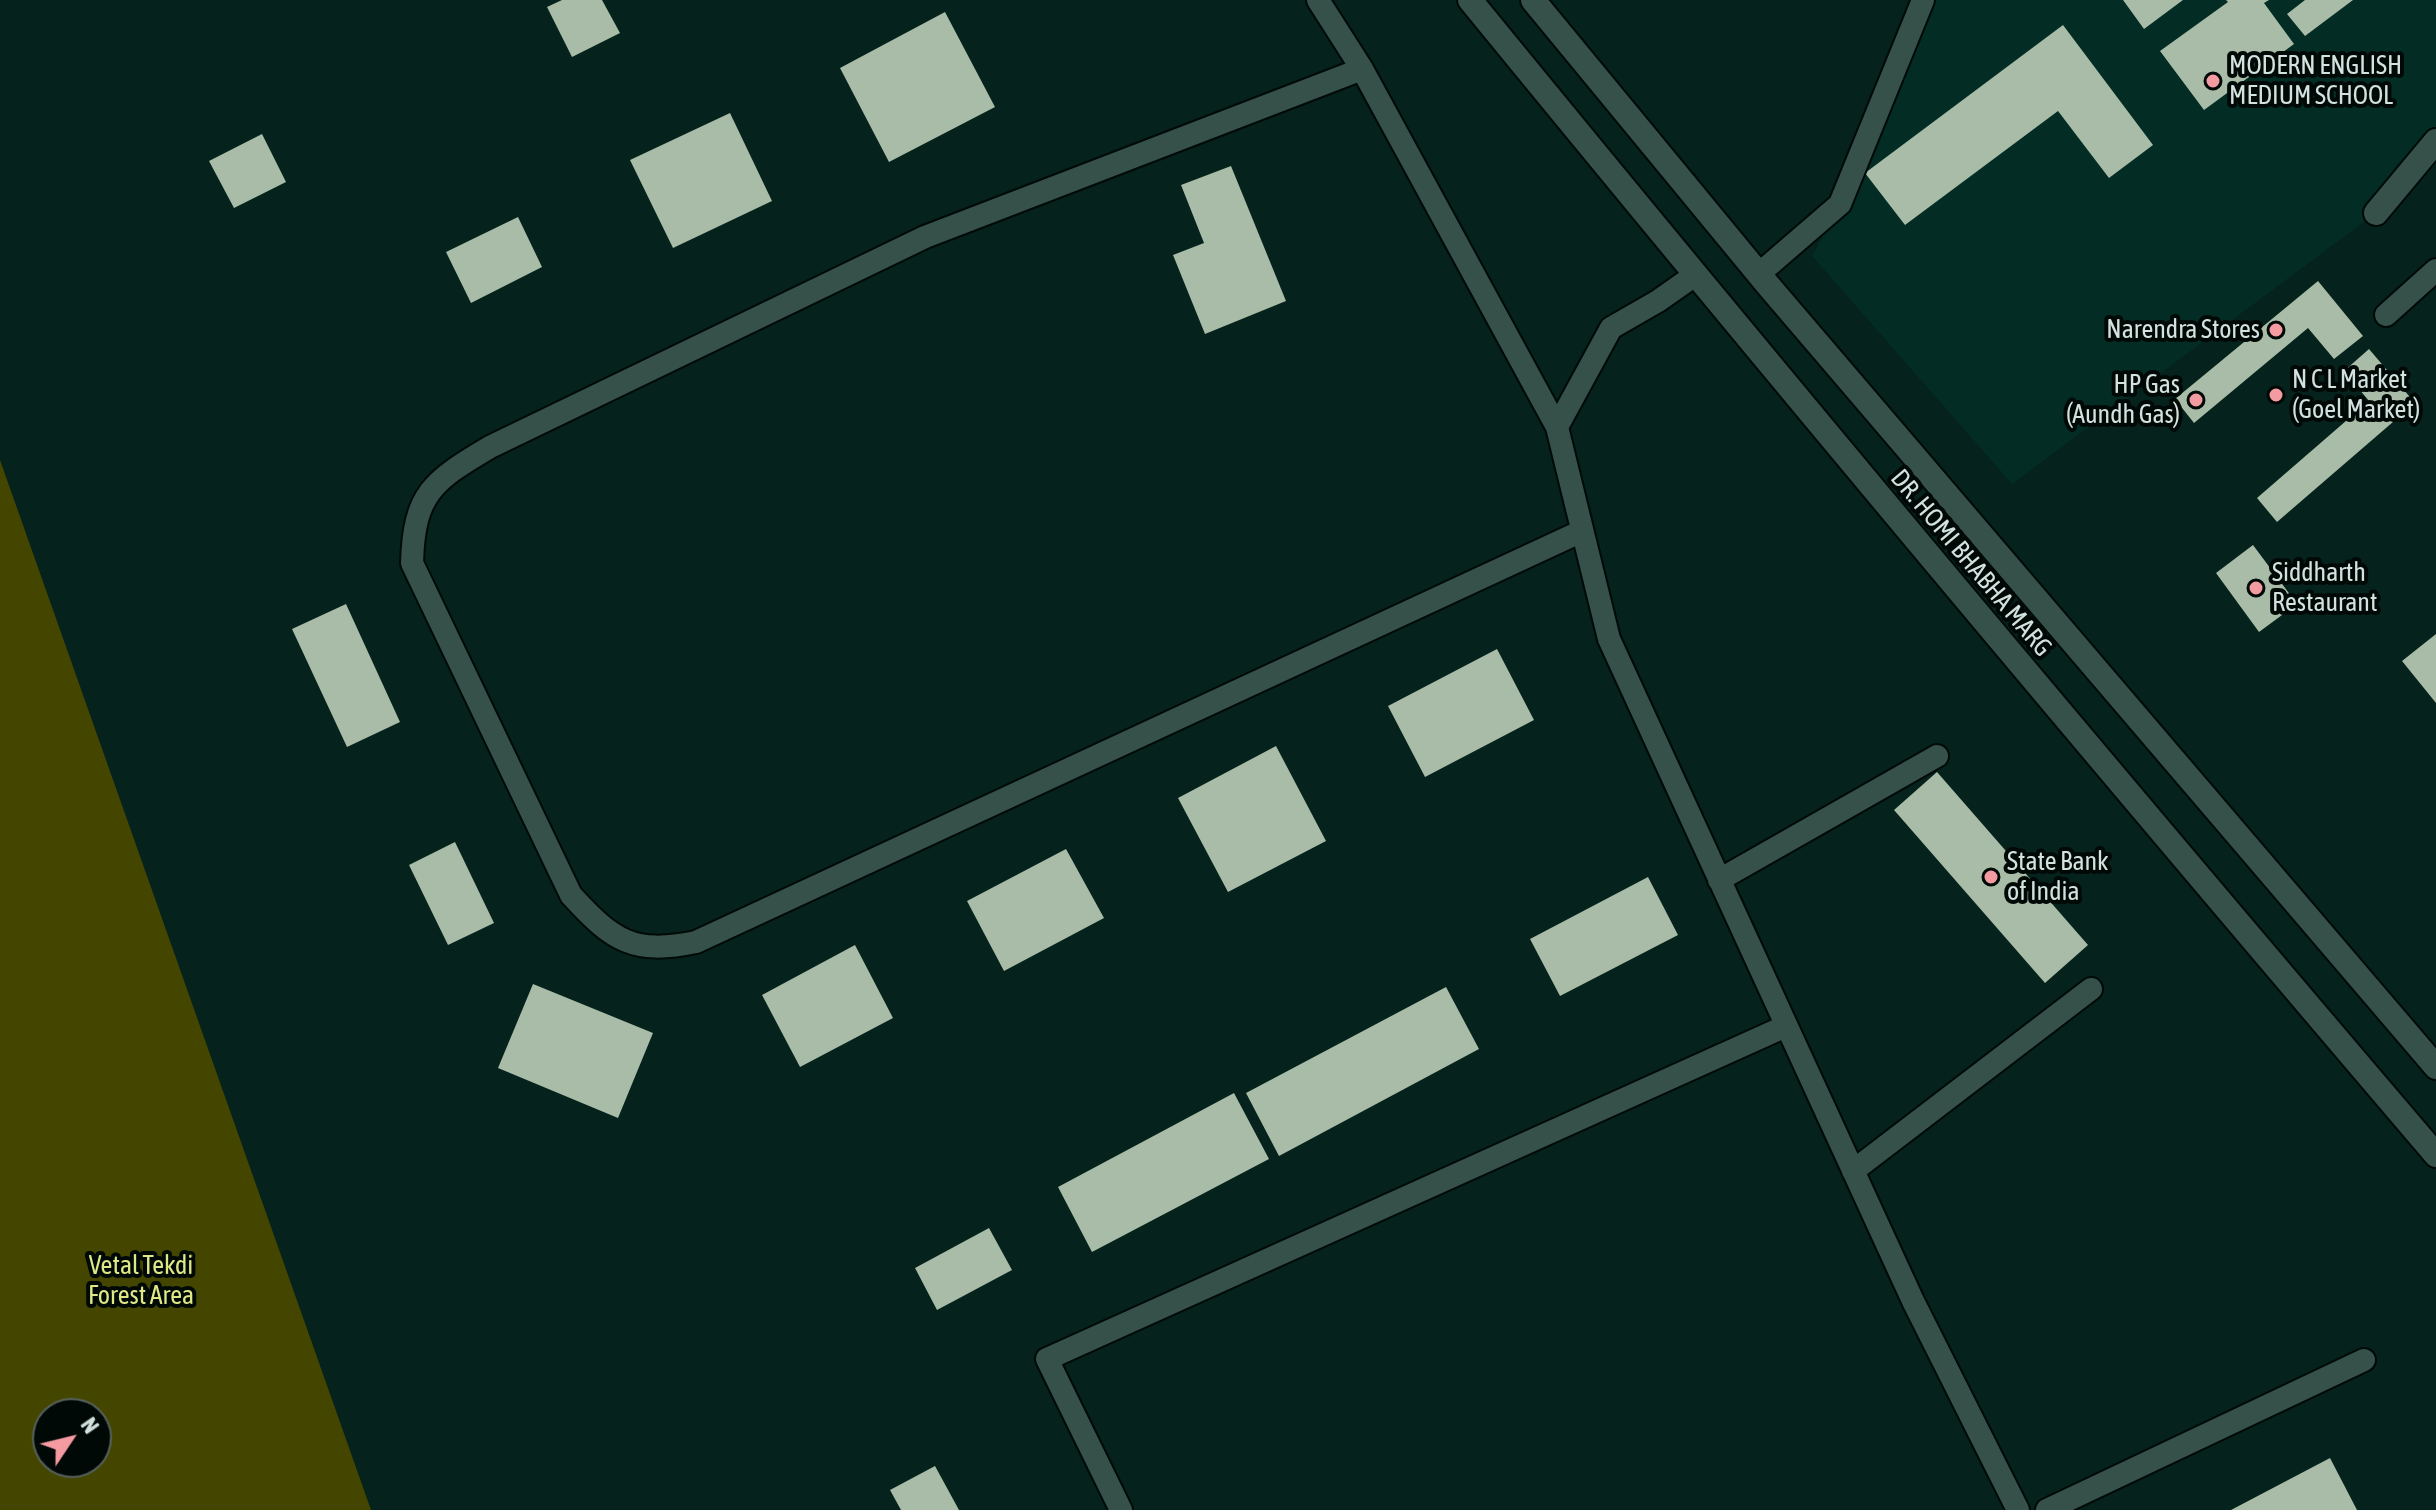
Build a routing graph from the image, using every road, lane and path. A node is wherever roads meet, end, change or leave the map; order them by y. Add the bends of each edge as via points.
1 (1318, 0) edge
2 (1470, 0) edge
3 (1533, 0) edge
4 (1923, 0) edge
5 (1362, 69) junction
6 (2436, 141) edge
7 (2376, 213) dead end
8 (2436, 270) edge
9 (1760, 273) junction
10 (1695, 275) junction
11 (2386, 315) dead end
12 (1557, 427) junction
13 (1582, 531) junction
14 (1937, 756) dead end
15 (1719, 880) junction
16 (2091, 989) dead end
17 (1786, 1026) junction
18 (2436, 1067) edge
19 (2436, 1155) edge
20 (1853, 1171) junction
21 (2364, 1360) dead end
22 (1121, 1510) edge
23 (2018, 1510) edge
24 (2047, 1510) edge

1 - 5 lane
2 - 10 main road, DR. HOMI BHABHA MARG
3 - 9 main road, DR. HOMI BHABHA MARG
4 - 9 lane via 1840,204
5 - 12 lane
5 - 13 lane via 925,237 490,447 448,472 420,504 412,563 571,895 599,925 628,943 664,949 696,942
6 - 7 main road
8 - 11 lane
9 - 18 main road, DR. HOMI BHABHA MARG
10 - 12 lane via 1611,328
10 - 19 main road, DR. HOMI BHABHA MARG via 2050,703
12 - 13 lane
13 - 15 lane via 1609,639
14 - 15 lane
15 - 17 lane
16 - 20 lane
17 - 20 lane
17 - 22 lane via 1047,1359
20 - 23 lane
21 - 24 lane

